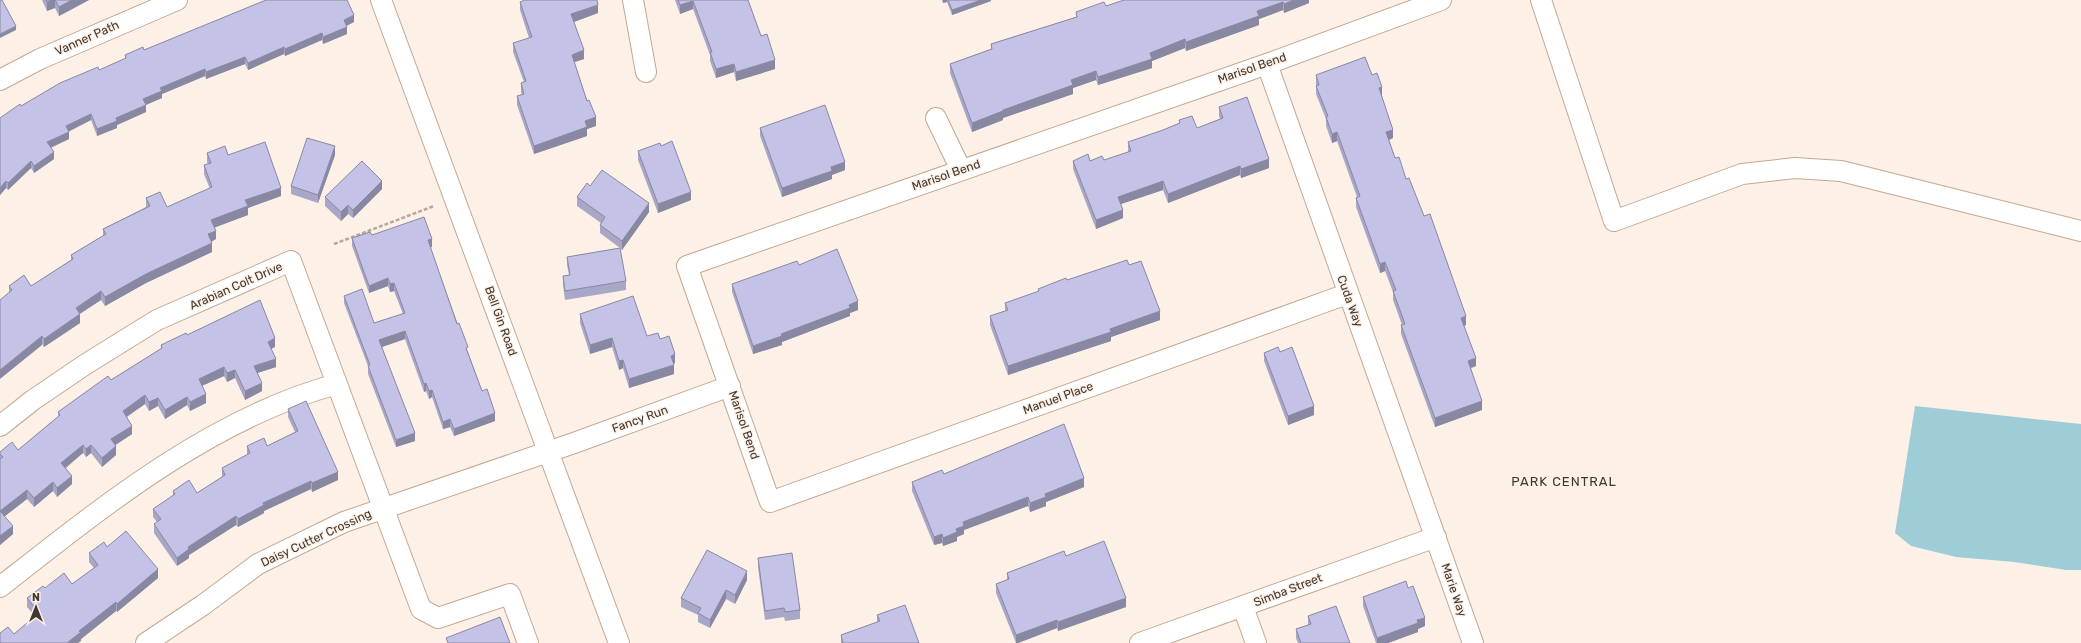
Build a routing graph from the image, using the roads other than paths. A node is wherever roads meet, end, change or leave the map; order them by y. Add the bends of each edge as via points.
1 (177, 0) edge
2 (381, 0) edge
3 (633, 0) edge
4 (1441, 0) edge
5 (1541, 0) edge
6 (148, 5) edge
7 (1267, 64) junction
8 (646, 72) dead end
9 (0, 80) edge
10 (936, 118) dead end
11 (961, 170) junction
12 (2081, 231) edge
13 (1347, 294) junction
14 (337, 384) junction
15 (730, 386) junction
16 (0, 426) edge
17 (549, 451) junction
18 (770, 502) joint
19 (381, 508) junction
20 (1436, 537) junction
21 (0, 587) edge
22 (1243, 607) junction
23 (146, 643) edge
24 (528, 643) edge
25 (620, 643) edge
26 (1140, 643) edge
27 (1256, 643) edge
28 (1473, 643) edge

1 - 6 street, Vanner Path
2 - 17 street, Bell Gin Road
3 - 8 street
4 - 7 street, Marisol Bend
5 - 12 street via 1614,221 1742,174 1795,168 1842,171
6 - 9 street, Vanner Path
7 - 11 street, Marisol Bend
7 - 13 street, Cuda Way
10 - 11 street
11 - 15 street, Marisol Bend via 687,266
13 - 18 street, Manuel Place
13 - 20 street, Cuda Way
14 - 16 street, Arabian Colt Drive via 291,261 157,320 68,376
14 - 19 street, Arabian Colt Drive
14 - 21 street via 259,412 143,478
15 - 17 street, Fancy Run
15 - 18 street, Marisol Bend
17 - 19 street, Daisy Cutter Crossing
17 - 25 street, Bell Gin Road
19 - 23 street, Daisy Cutter Crossing via 344,522 258,564
19 - 24 street, Arabian Colt Drive via 421,609 438,618 510,594
20 - 22 street, Simba Street
20 - 28 street, Marie Way
22 - 26 street, Simba Street
22 - 27 street

